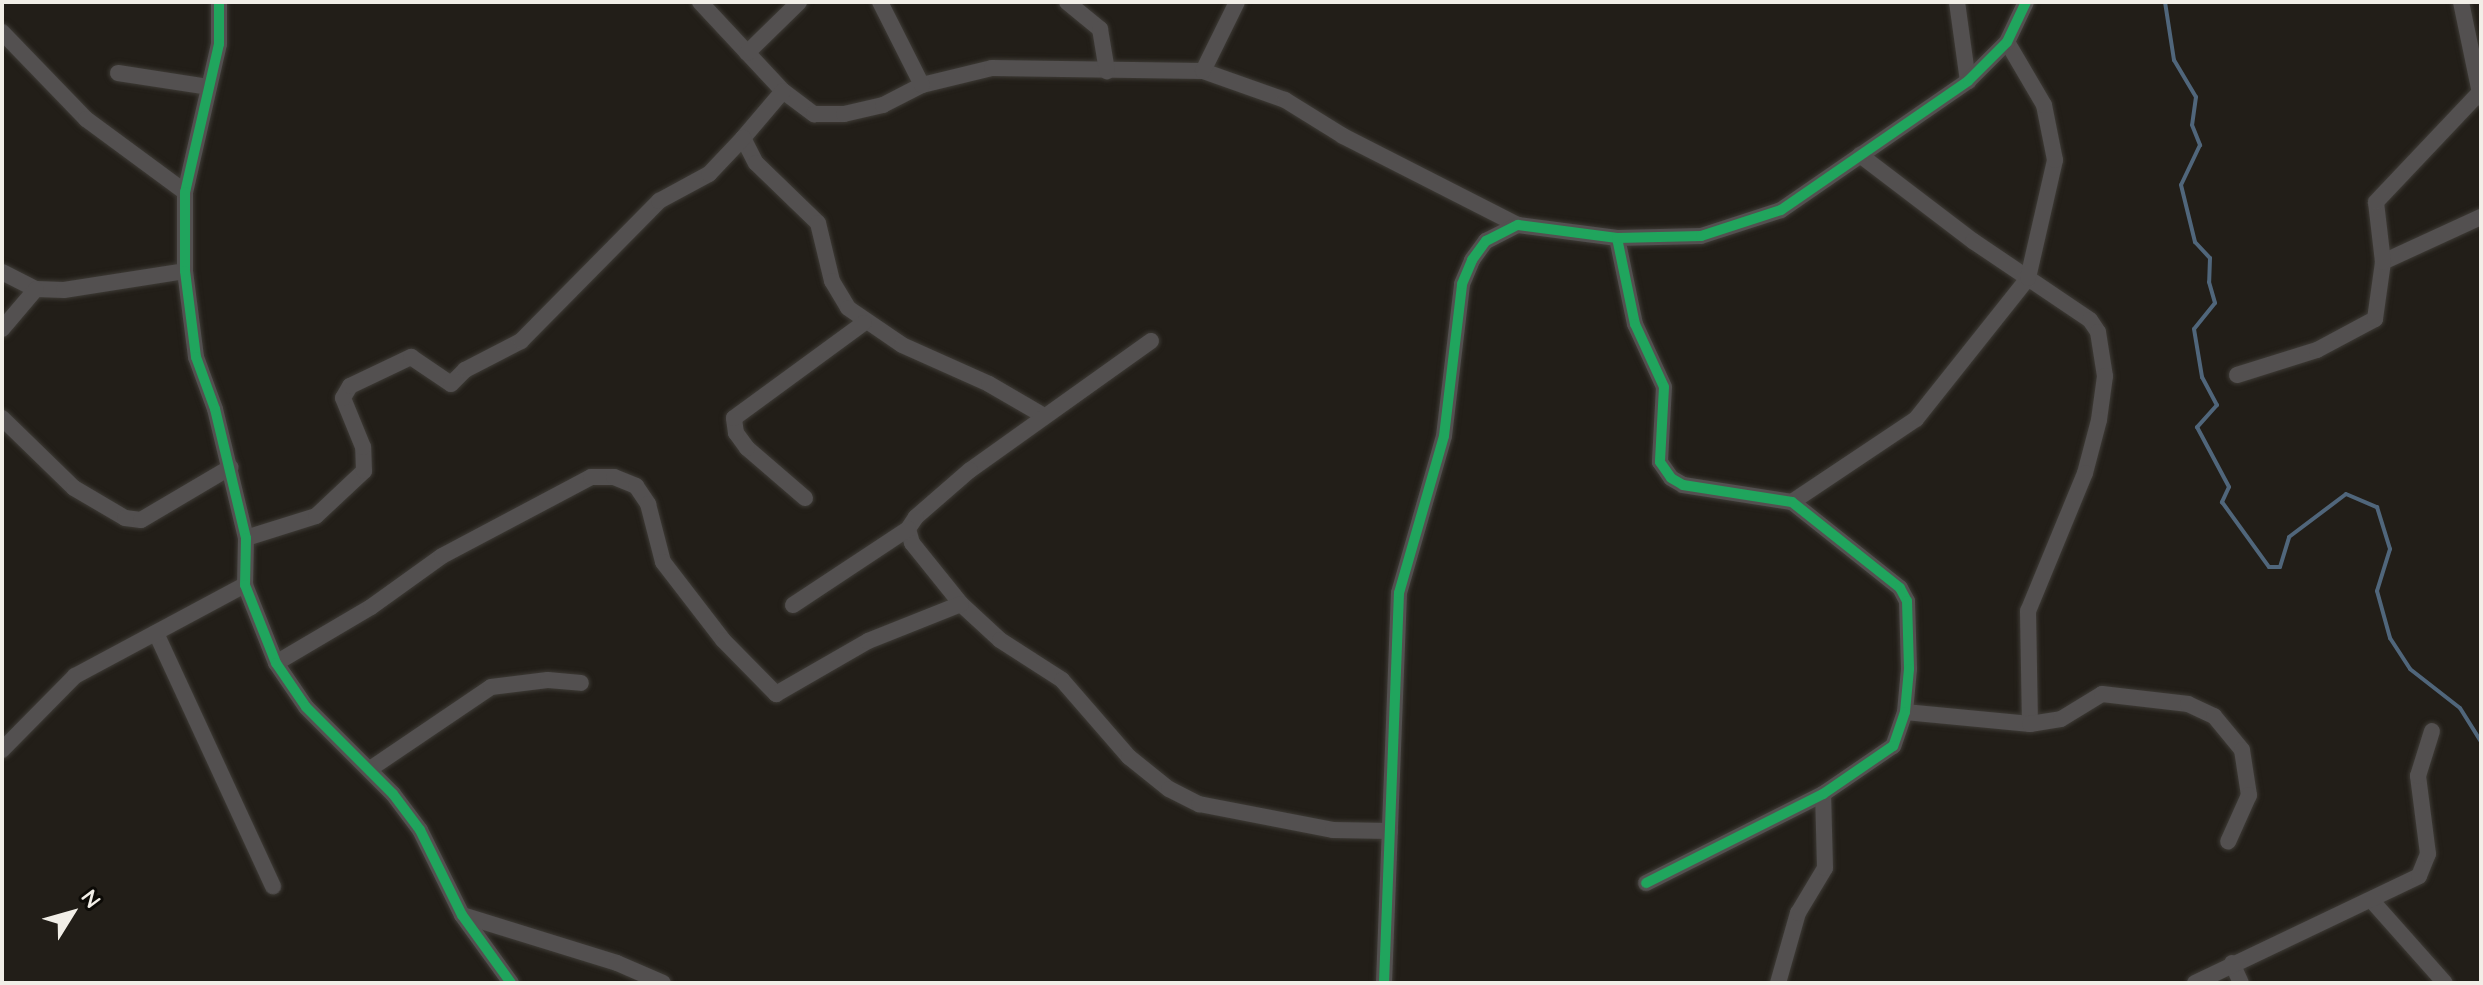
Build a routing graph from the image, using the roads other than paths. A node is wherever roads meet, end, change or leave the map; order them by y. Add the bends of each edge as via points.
1 (219, 2) edge
2 (700, 2) edge
3 (799, 2) edge
4 (880, 2) edge
5 (1067, 2) edge
6 (1237, 2) edge
7 (1957, 2) edge
8 (2026, 2) edge
9 (2461, 2) edge
10 (2, 32) edge
11 (2007, 42) junction
12 (747, 53) junction
13 (1107, 71) junction
14 (1203, 71) junction
15 (118, 73) dead end
16 (1968, 81) junction
17 (922, 85) junction
18 (208, 87) junction
19 (783, 91) junction
20 (2480, 96) edge
21 (743, 138) junction
22 (1860, 155) junction
23 (185, 192) junction
24 (2481, 217) edge
25 (1518, 225) junction
26 (1617, 238) junction
27 (2383, 262) junction
28 (185, 271) junction
29 (2, 272) edge
30 (2028, 278) junction
31 (36, 289) junction
32 (864, 323) junction
33 (2, 329) edge
34 (1151, 341) dead end
35 (2237, 375) dead end
36 (1044, 416) junction
37 (2, 418) edge
38 (231, 467) junction
39 (805, 498) dead end
40 (1792, 502) junction
41 (908, 529) junction
42 (246, 538) junction
43 (245, 585) junction
44 (961, 604) junction
45 (793, 605) dead end
46 (156, 633) junction
47 (276, 663) junction
48 (581, 683) dead end
49 (1905, 712) junction
50 (2030, 724) junction
51 (2432, 731) dead end
52 (2, 750) edge
53 (370, 769) junction
54 (1823, 794) junction
55 (1390, 831) junction
56 (2228, 842) dead end
57 (1646, 883) dead end
58 (273, 886) dead end
59 (2373, 902) junction
60 (462, 915) junction
61 (2232, 963) junction
62 (511, 983) edge
63 (663, 983) edge
64 (1384, 983) edge
65 (1778, 983) edge
66 (2195, 983) edge
67 (2241, 983) edge
68 (2445, 983) edge

1 - 18 street via 222,24
2 - 12 street
3 - 12 street
4 - 17 street
5 - 13 street via 1100,29
6 - 14 street
7 - 16 street
8 - 11 street
9 - 20 street
10 - 23 street via 86,119
11 - 16 street
11 - 30 street via 2044,105 2055,160
12 - 19 street
13 - 14 street
13 - 17 street via 992,68
14 - 25 street via 1285,100 1343,136
15 - 18 street
16 - 22 street
17 - 19 street via 883,105 844,114 814,114
18 - 23 street
19 - 21 street
20 - 27 street via 2379,196
21 - 32 street via 756,163 818,223 837,294
21 - 42 street via 709,174 659,201 521,341 465,370 451,384 411,357 350,386 343,398 363,447 364,471 316,516
22 - 26 street via 1781,210 1741,226 1701,236
22 - 30 street
23 - 28 street
24 - 27 street
25 - 26 street
25 - 55 street via 1486,241 1462,284 1444,436 1399,593
26 - 40 street via 1635,324 1664,387 1659,446 1665,471 1683,485
27 - 35 street via 2379,314 2371,323 2317,350
28 - 31 street via 128,283
28 - 38 street via 196,357
29 - 31 street
30 - 40 street via 1916,419
30 - 50 street via 2090,320 2104,351 2105,376 2085,473 2028,611
31 - 33 street
32 - 36 street
32 - 39 street via 734,418 732,425 747,448
34 - 36 street
36 - 41 street via 970,470
37 - 38 street via 74,488 125,518 141,520
38 - 42 street
40 - 49 street via 1900,588 1907,601
41 - 44 street via 912,543
41 - 45 street
42 - 43 street
43 - 46 street
43 - 47 street
44 - 47 street via 868,641 776,694 723,640 663,562 648,504 636,486 614,477 591,477 442,556 371,607
44 - 55 street via 1000,640 1062,680 1129,757 1186,800 1333,830
46 - 52 street via 75,676
46 - 58 street
47 - 53 street via 306,707
48 - 53 street via 548,680 491,687
49 - 50 street
49 - 54 street via 1893,746
50 - 56 street via 2061,719 2102,694 2118,692 2188,704 2214,716 2242,750 2247,775 2245,810
51 - 59 street via 2418,776 2425,866 2404,887
53 - 60 street via 420,830
54 - 57 street
54 - 65 street via 1825,868 1798,913
55 - 64 street
59 - 61 street
59 - 68 street
60 - 62 street
60 - 63 street via 605,959
61 - 66 street
61 - 67 street

